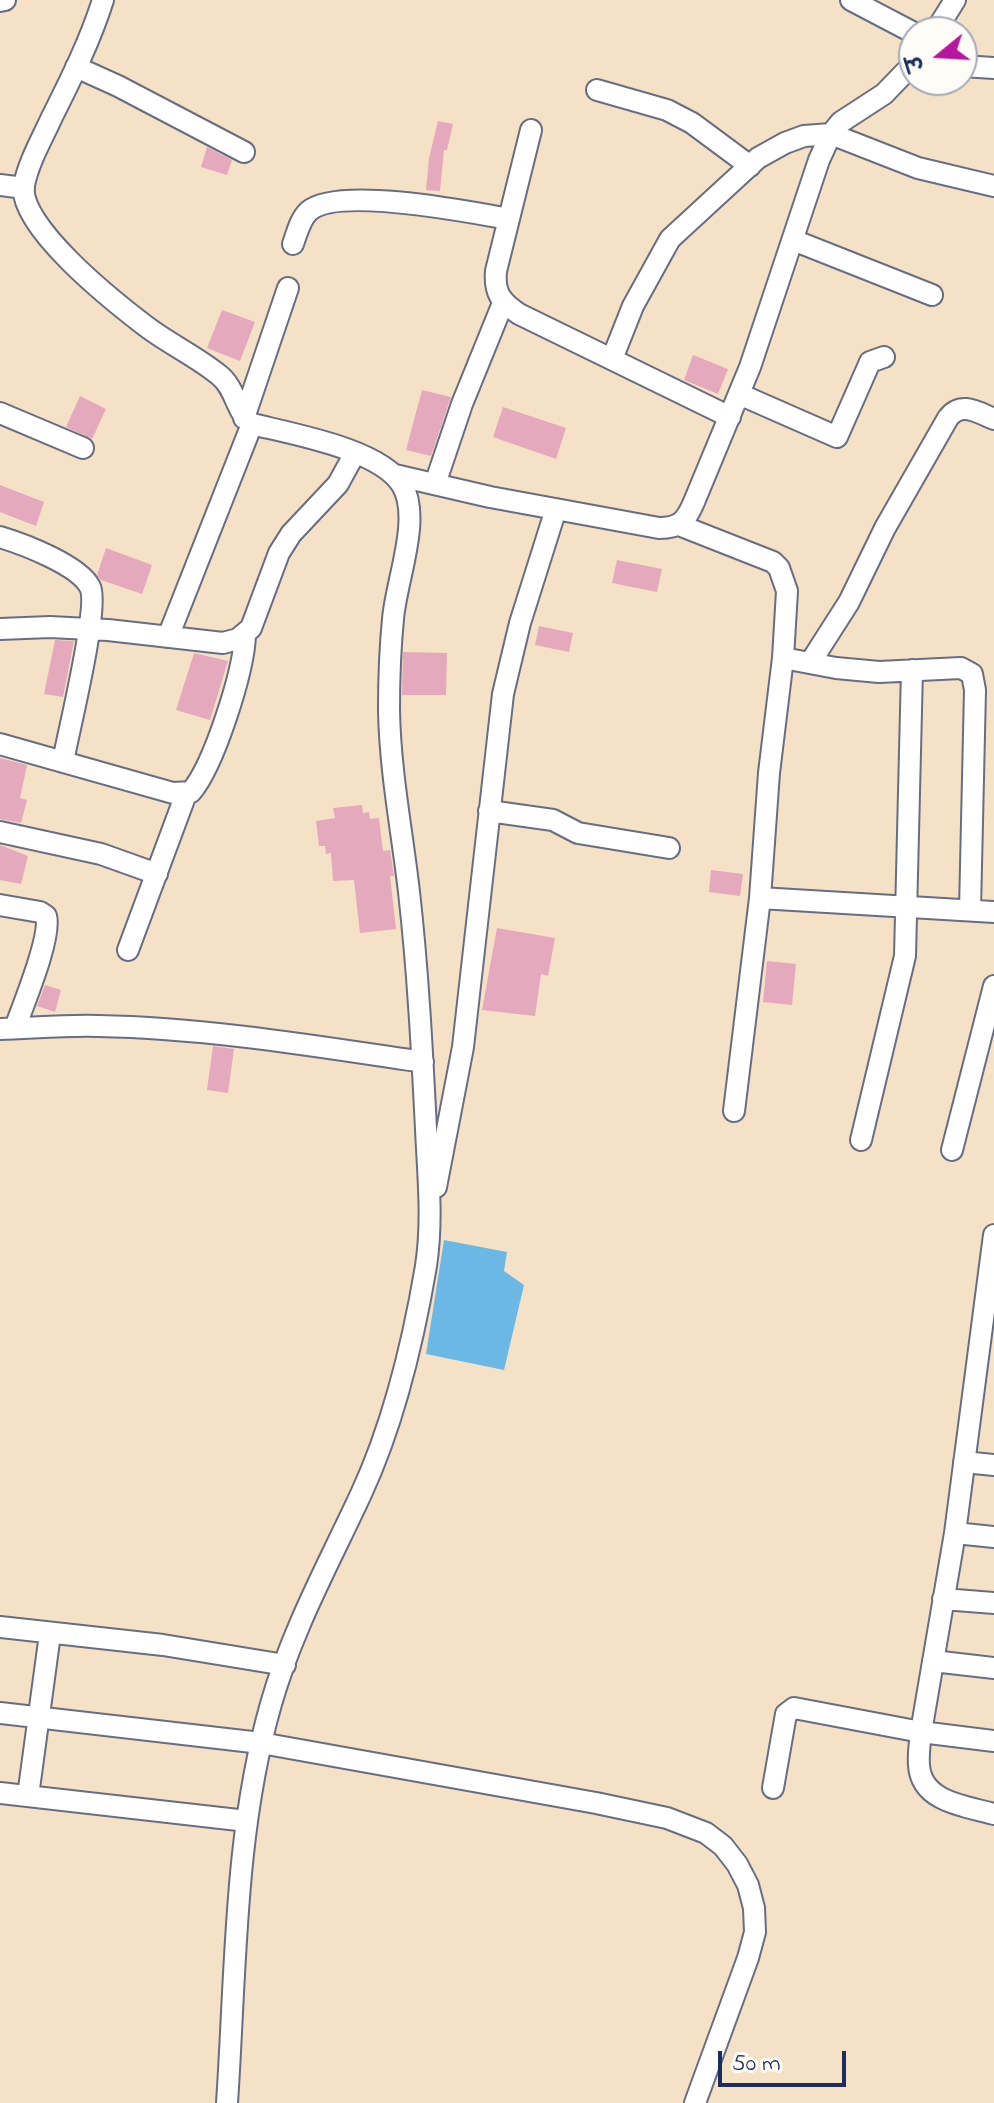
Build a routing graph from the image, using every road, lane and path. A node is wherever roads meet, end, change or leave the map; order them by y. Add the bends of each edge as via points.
1 (103, 0) edge
2 (851, 0) edge
3 (898, 25) edge
4 (76, 67) junction
5 (898, 80) edge
6 (597, 90) dead end
7 (531, 130) dead end
8 (831, 134) junction
9 (244, 152) dead end
10 (750, 166) junction
11 (994, 186) edge
12 (8, 190) edge
13 (509, 219) junction
14 (793, 240) junction
15 (293, 244) dead end
16 (288, 288) dead end
17 (932, 295) dead end
18 (503, 303) junction
19 (884, 357) dead end
20 (612, 359) junction
21 (739, 394) junction
22 (0, 413) edge
23 (730, 417) junction
24 (994, 419) edge
25 (248, 421) junction
26 (83, 448) dead end
27 (355, 453) junction
28 (395, 475) junction
29 (435, 484) junction
30 (556, 509) junction
31 (679, 525) junction
32 (0, 537) edge
33 (0, 629) edge
34 (89, 630) junction
35 (245, 635) junction
36 (168, 637) junction
37 (783, 658) junction
38 (810, 663) junction
39 (912, 670) junction
40 (0, 744) edge
41 (63, 762) junction
42 (186, 794) junction
43 (489, 811) junction
44 (0, 832) edge
45 (669, 848) dead end
46 (157, 874) junction
47 (760, 898) junction
48 (0, 905) edge
49 (907, 907) junction
50 (970, 910) junction
51 (994, 912) edge
52 (128, 950) dead end
53 (994, 986) edge
54 (8, 1028) edge
55 (423, 1062) junction
56 (734, 1111) dead end
57 (861, 1140) dead end
58 (952, 1150) dead end
59 (431, 1215) junction
60 (994, 1235) edge
61 (989, 1302) edge
62 (984, 1389) edge
63 (964, 1462) junction
64 (994, 1465) edge
65 (955, 1533) junction
66 (994, 1537) edge
67 (943, 1599) junction
68 (994, 1603) edge
69 (0, 1627) edge
70 (50, 1634) junction
71 (933, 1661) junction
72 (285, 1665) junction
73 (994, 1668) edge
74 (0, 1713) edge
75 (37, 1718) junction
76 (921, 1732) junction
77 (994, 1741) edge
78 (261, 1743) junction
79 (773, 1788) dead end
80 (0, 1793) edge
81 (28, 1796) junction
82 (994, 1814) edge
83 (247, 1821) junction
84 (227, 2103) edge
85 (695, 2103) edge

1 - 4 street
2 - 3 street
4 - 9 street
4 - 12 street via 30,165
5 - 8 street
6 - 10 street via 667,110
7 - 13 street
8 - 10 street via 785,143
8 - 11 street via 918,168
8 - 14 street
10 - 20 street via 670,239 633,306
12 - 25 street via 26,203 53,244 144,325 220,375
13 - 15 street via 413,205 334,201 311,209
13 - 18 street via 495,283
14 - 17 street
14 - 21 street
16 - 25 street
18 - 20 street
18 - 29 street
19 - 21 street via 870,362 837,437
20 - 23 street
21 - 23 street
22 - 26 street
23 - 31 street
24 - 38 street via 954,410
25 - 27 street
25 - 36 street
27 - 28 street
27 - 35 street via 338,484 279,553
28 - 29 street
28 - 55 street via 409,503 393,613 389,715
29 - 30 street
30 - 31 street via 659,528
30 - 43 street via 510,658
31 - 37 street via 764,556 779,568 787,591
32 - 34 street via 82,576 93,595
33 - 34 street
34 - 36 street
34 - 41 street
35 - 36 street via 223,643
35 - 42 street via 239,677 206,770
37 - 38 street
37 - 47 street
38 - 39 street via 868,671
39 - 49 street
39 - 50 street via 961,668 974,679
40 - 41 street
41 - 42 street
42 - 46 street
43 - 45 street via 553,820 578,833
43 - 59 street via 463,1047
44 - 46 street via 101,854
46 - 52 street
47 - 49 street
47 - 56 street
48 - 54 street via 40,912 48,922
49 - 50 street
49 - 57 street via 902,973
50 - 51 street
53 - 58 street
54 - 55 street via 176,1030
55 - 59 street
59 - 72 street via 420,1298 383,1442
60 - 61 street
61 - 62 street
62 - 63 street
63 - 64 street
63 - 65 street
65 - 66 street
65 - 67 street
67 - 68 street
67 - 71 street
69 - 70 street
70 - 72 street
70 - 75 street
71 - 73 street
71 - 76 street
72 - 78 street
74 - 75 street
75 - 78 street
75 - 81 street
76 - 77 street
76 - 79 street via 794,1708 786,1714
76 - 82 street via 921,1778 930,1792
78 - 83 street
78 - 85 street via 652,1815 706,1833 723,1846 748,1885 755,1932
80 - 81 street
81 - 83 street
83 - 84 street

